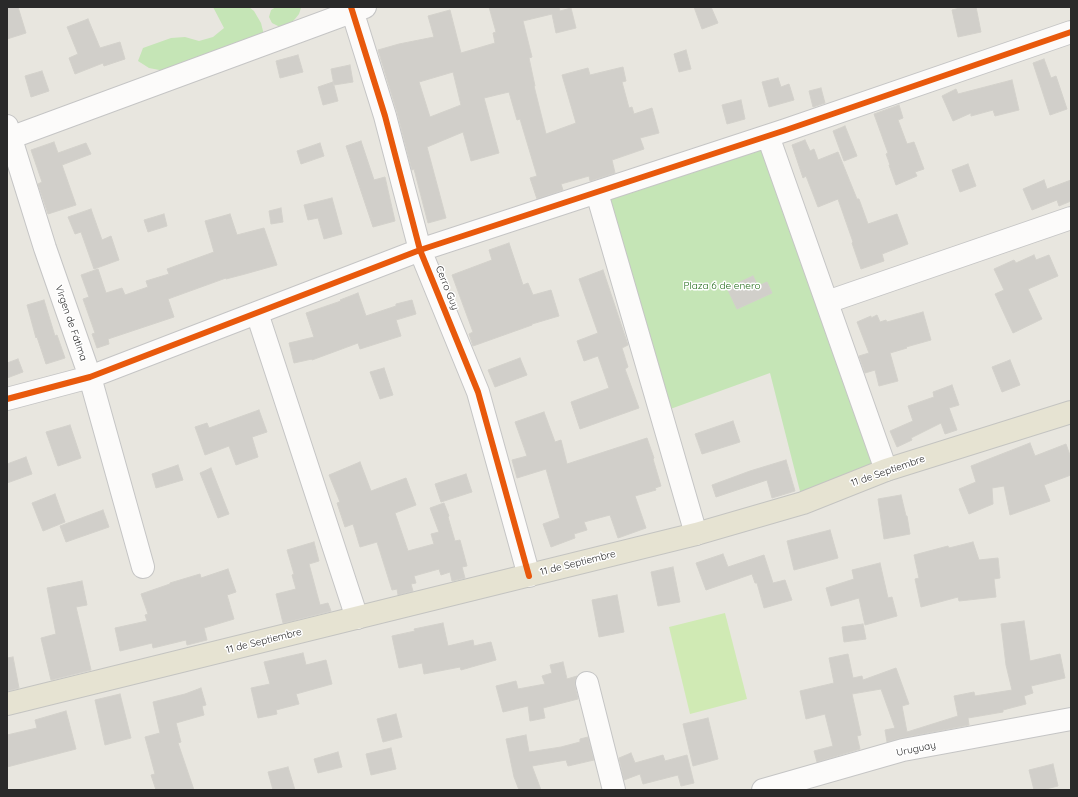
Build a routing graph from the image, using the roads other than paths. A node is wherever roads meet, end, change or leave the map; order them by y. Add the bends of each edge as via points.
1 (357, 9) edge
2 (1071, 32) edge
3 (8, 134) edge
4 (768, 136) junction
5 (597, 192) junction
6 (1071, 218) edge
7 (420, 250) junction
8 (827, 302) junction
9 (257, 313) junction
10 (90, 377) junction
11 (7, 399) edge
12 (1071, 412) edge
13 (886, 470) junction
14 (696, 534) junction
15 (144, 567) dead end
16 (529, 576) junction
17 (357, 618) junction
18 (587, 683) dead end
19 (7, 704) edge
20 (1071, 719) edge
21 (614, 790) edge
22 (763, 790) edge

1 - 3 street
1 - 7 street, Cerro Guy
2 - 4 street
3 - 10 street, Virgen de Fátima
4 - 5 street
4 - 8 street
5 - 7 street
5 - 14 street
6 - 8 street
7 - 9 street
7 - 16 street, Cerro Guy via 478,392
8 - 13 street
9 - 10 street
9 - 17 street
10 - 11 street
10 - 15 street, Virgen de Fátima
12 - 13 main road, 11 de Septiembre
13 - 14 main road, 11 de Septiembre via 803,503
14 - 16 main road, 11 de Septiembre
16 - 17 main road, 11 de Septiembre
17 - 19 main road, 11 de Septiembre
18 - 21 street
20 - 22 street, Uruguay via 903,750

